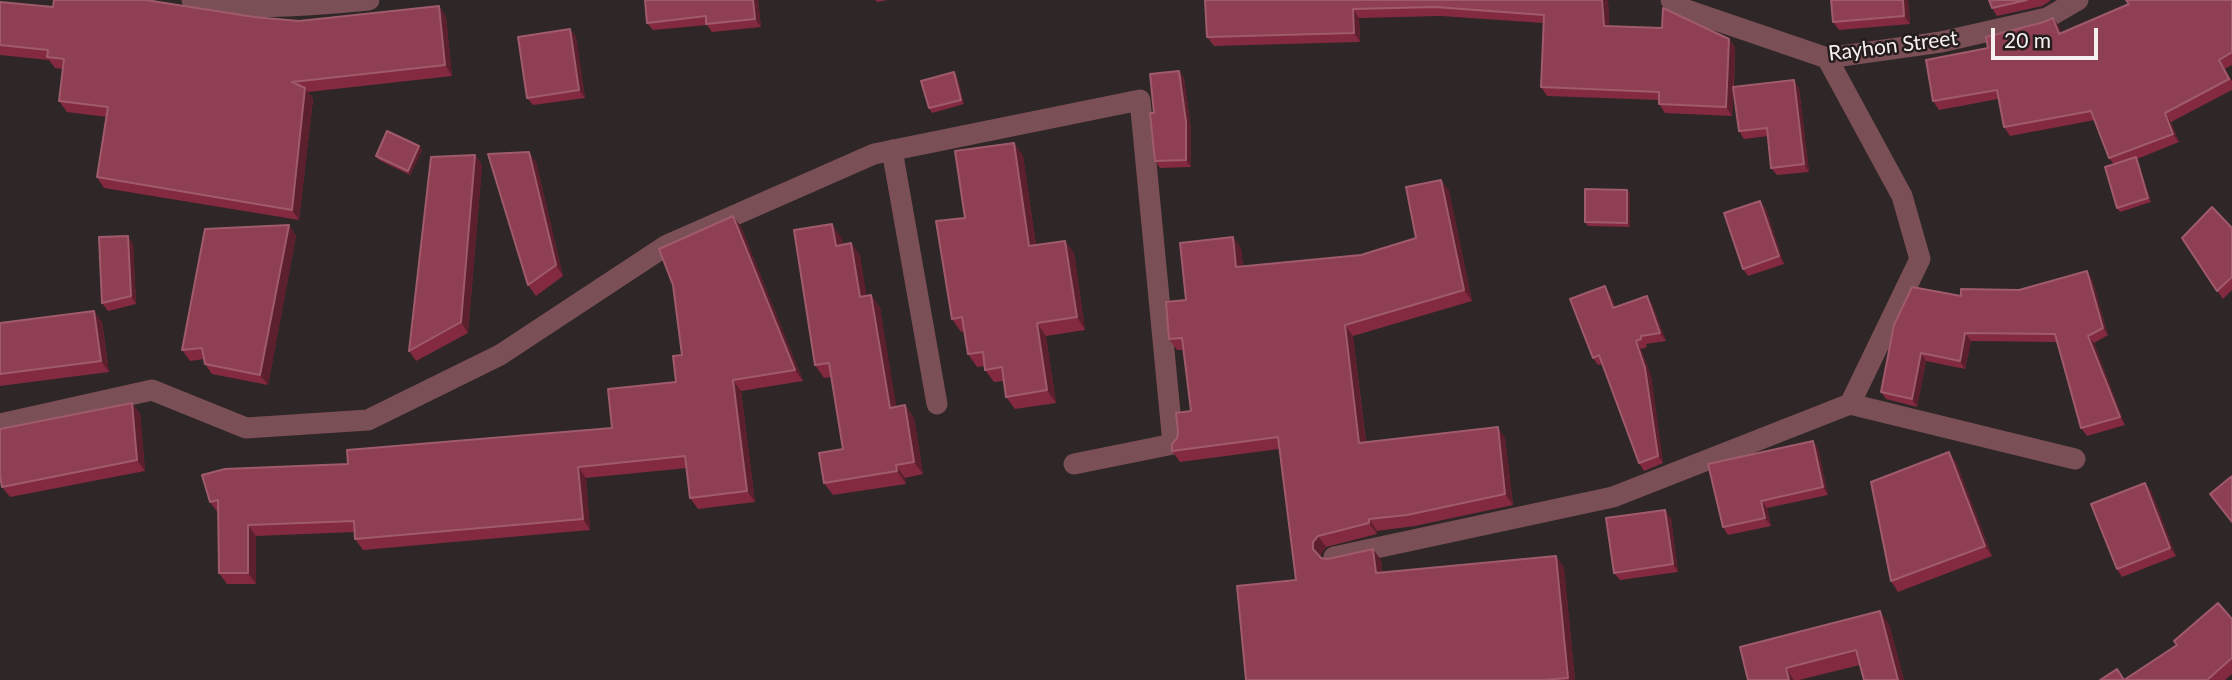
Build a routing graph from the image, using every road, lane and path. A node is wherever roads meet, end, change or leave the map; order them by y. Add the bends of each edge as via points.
1 (192, 0) edge
2 (369, 0) edge
3 (1671, 0) edge
4 (2078, 0) edge
5 (1827, 58) junction
6 (892, 150) junction
7 (937, 404) dead end
8 (1850, 404) junction
9 (0, 424) edge
10 (2075, 459) dead end
11 (1073, 464) dead end
12 (1334, 557) edge

1 - 2 street via 220,6
3 - 5 street, Rayhon Street via 1678,7
4 - 5 street, Rayhon Street via 2047,18 1941,42
5 - 8 street via 1902,196 1920,259
6 - 7 street
6 - 9 street via 667,245 500,355 368,421 246,428 152,390
6 - 11 street via 1140,100 1173,444
8 - 10 street
8 - 12 street via 1613,497

